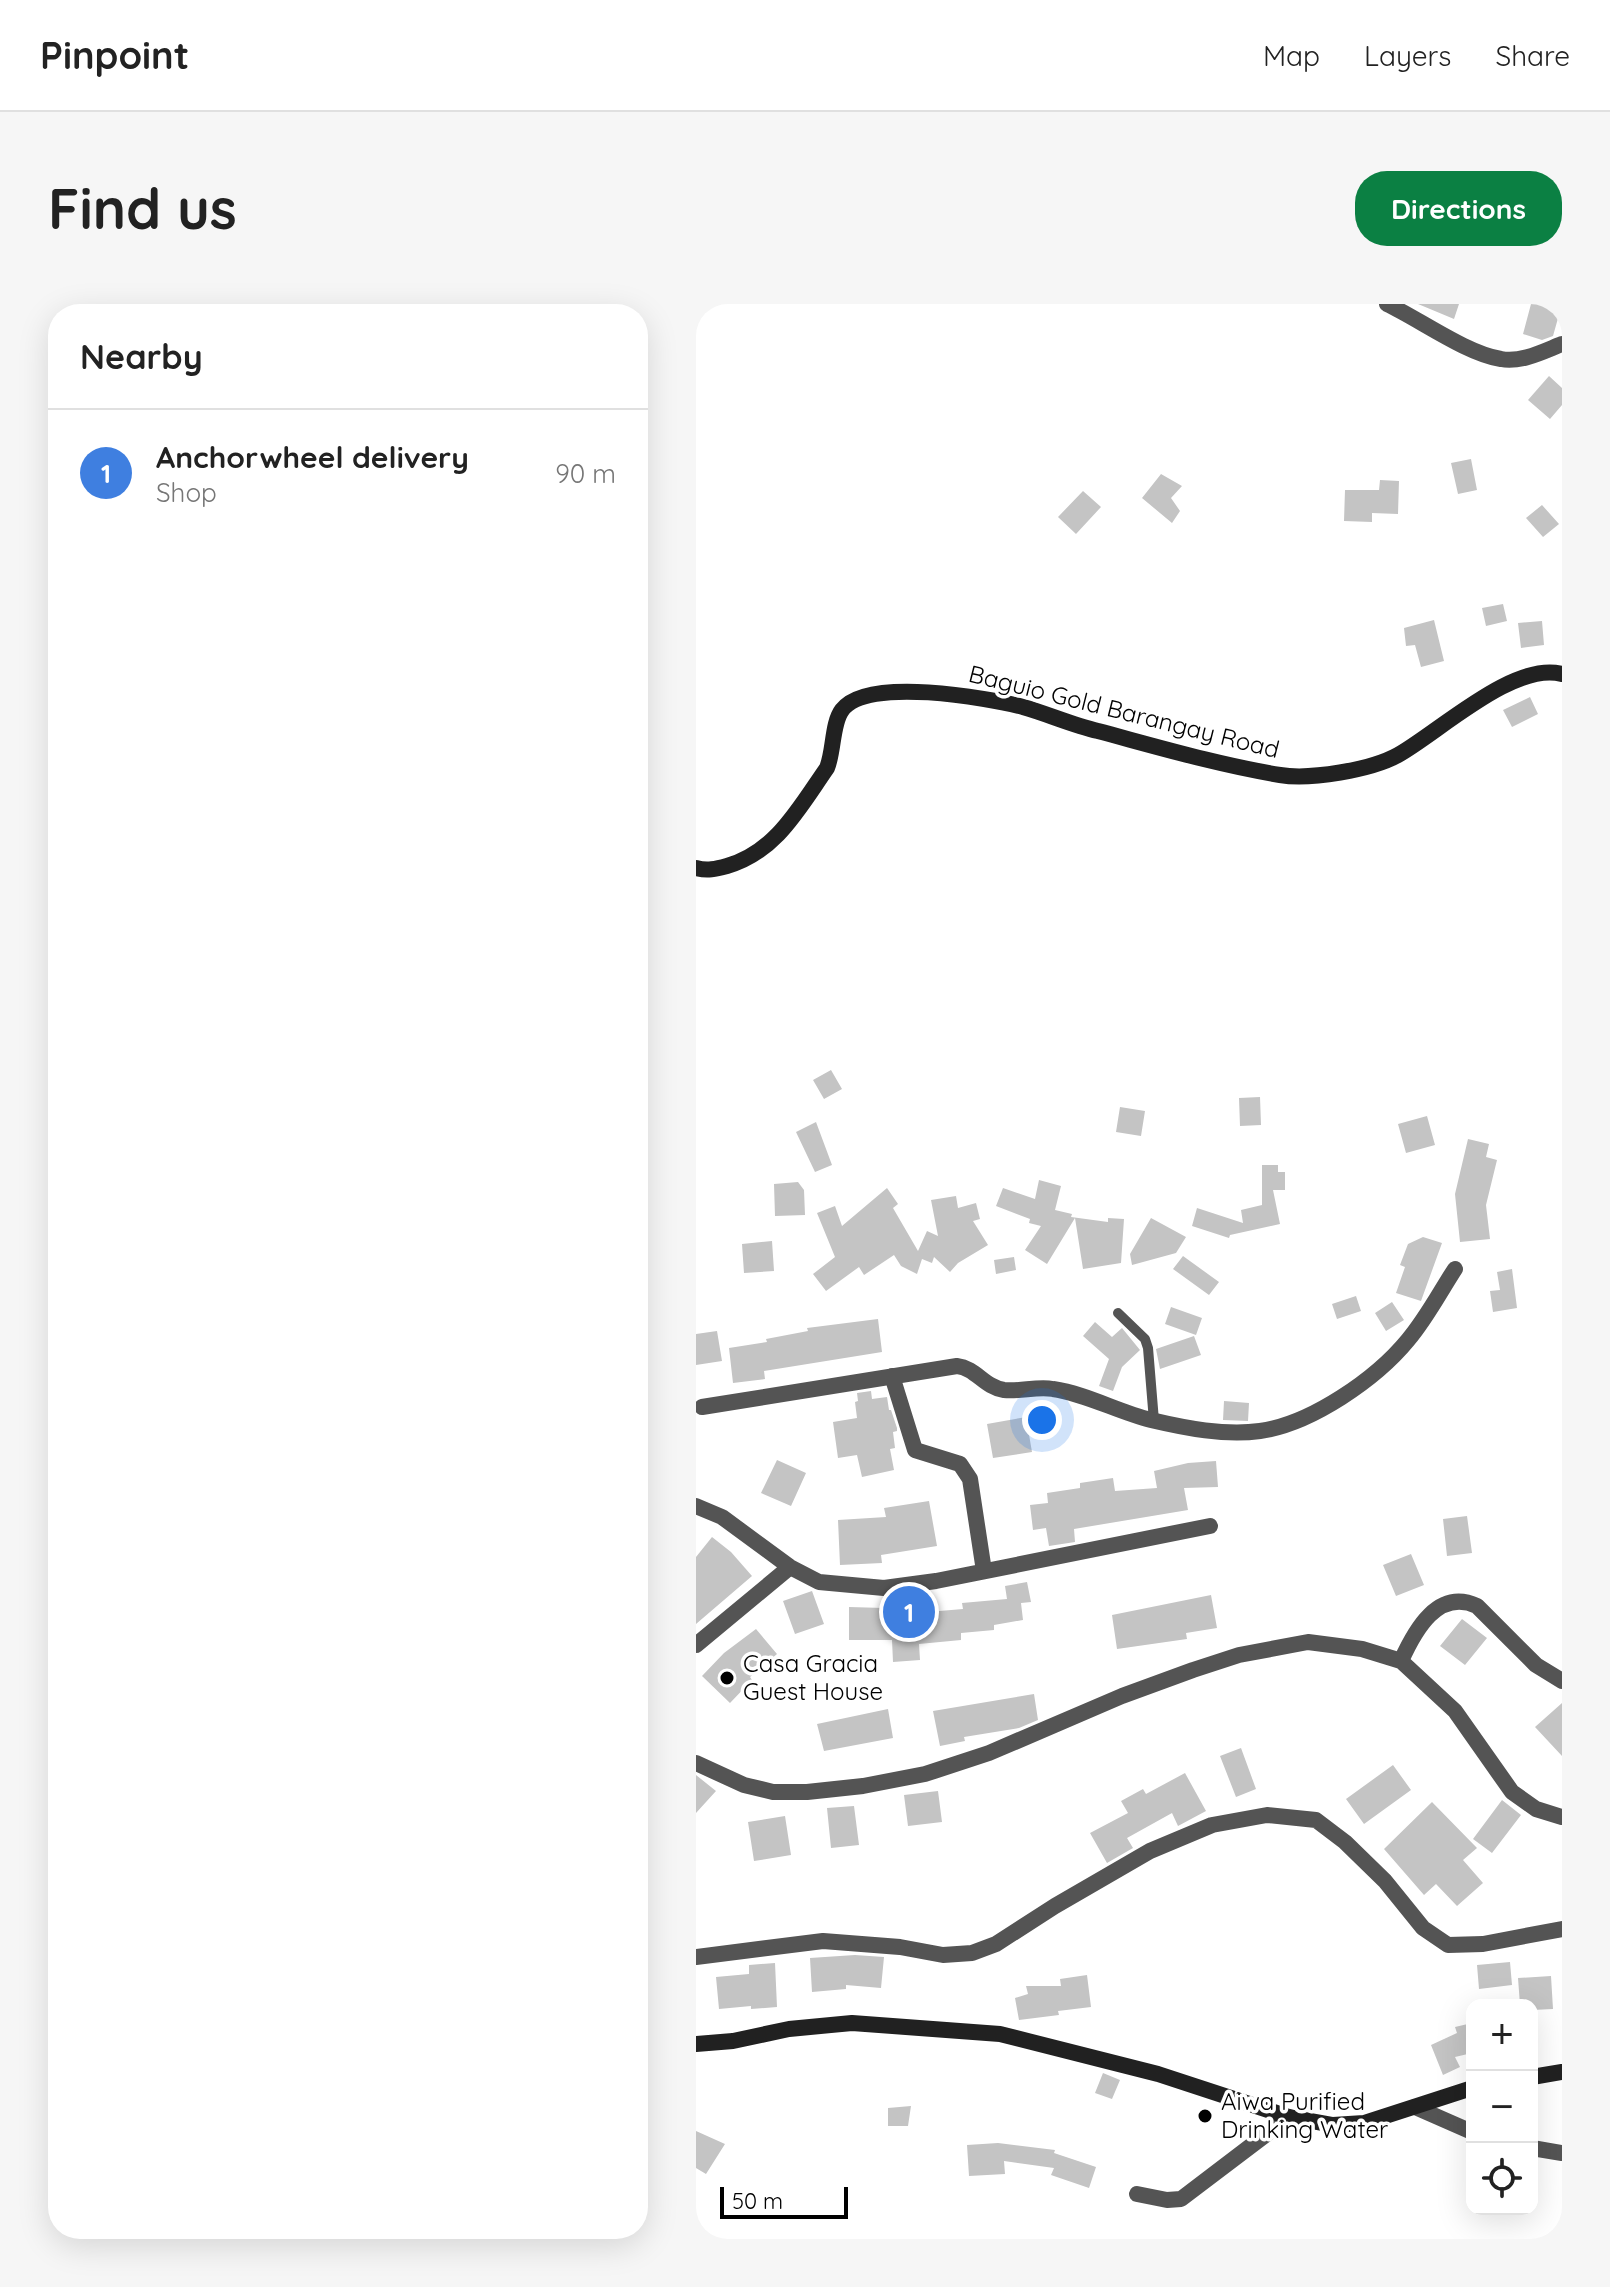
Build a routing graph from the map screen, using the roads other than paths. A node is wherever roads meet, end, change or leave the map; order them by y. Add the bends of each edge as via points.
1 (1387, 304) edge
2 (1562, 344) edge
3 (1562, 674) edge
4 (696, 868) edge
5 (1455, 1269) dead end
6 (1118, 1313) dead end
7 (892, 1376) junction
8 (702, 1407) dead end
9 (1154, 1421) junction
10 (696, 1506) edge
11 (1210, 1526) dead end
12 (790, 1567) junction
13 (984, 1571) junction
14 (696, 1645) edge
15 (1401, 1661) junction
16 (1562, 1681) edge
17 (696, 1763) edge
18 (1562, 1817) edge
19 (1562, 1929) edge
20 (696, 1957) edge
21 (696, 2044) edge
22 (1562, 2072) edge
23 (1538, 2076) edge
24 (1466, 2090) edge
25 (1415, 2107) junction
26 (1289, 2117) junction
27 (1466, 2129) edge
28 (1538, 2149) edge
29 (1562, 2153) edge
30 (1137, 2194) dead end

1 - 2 street via 1457,343 1502,360
3 - 4 street, Baguio Gold Barangay Road via 1511,682 1397,756 1369,767 1284,776 965,695 881,692 859,697 841,710 827,768 768,846 722,868
5 - 9 street via 1409,1339 1384,1366 1307,1415 1244,1432
6 - 9 lane via 1148,1348
7 - 8 street
7 - 9 street via 964,1367 1006,1391 1053,1389
7 - 13 street via 915,1450 960,1464 970,1479
10 - 12 street via 722,1517
11 - 13 street
12 - 13 street via 819,1582 884,1588
12 - 14 street
15 - 16 street via 1430,1613 1445,1603 1467,1601 1536,1665
15 - 17 street via 1308,1642 1239,1655 1122,1696 989,1753 925,1774 863,1786 773,1792
15 - 18 street via 1455,1711 1512,1792 1536,1809
19 - 20 street via 1448,1945 1423,1928 1385,1881 1316,1820 1267,1815 1212,1825 1150,1851 996,1944 972,1953 943,1955 823,1941
21 - 26 street via 852,2023 1000,2034 1158,2074
22 - 23 street
24 - 25 street
25 - 26 street via 1364,2123 1333,2125
25 - 27 street
26 - 30 street via 1181,2199
28 - 29 street

